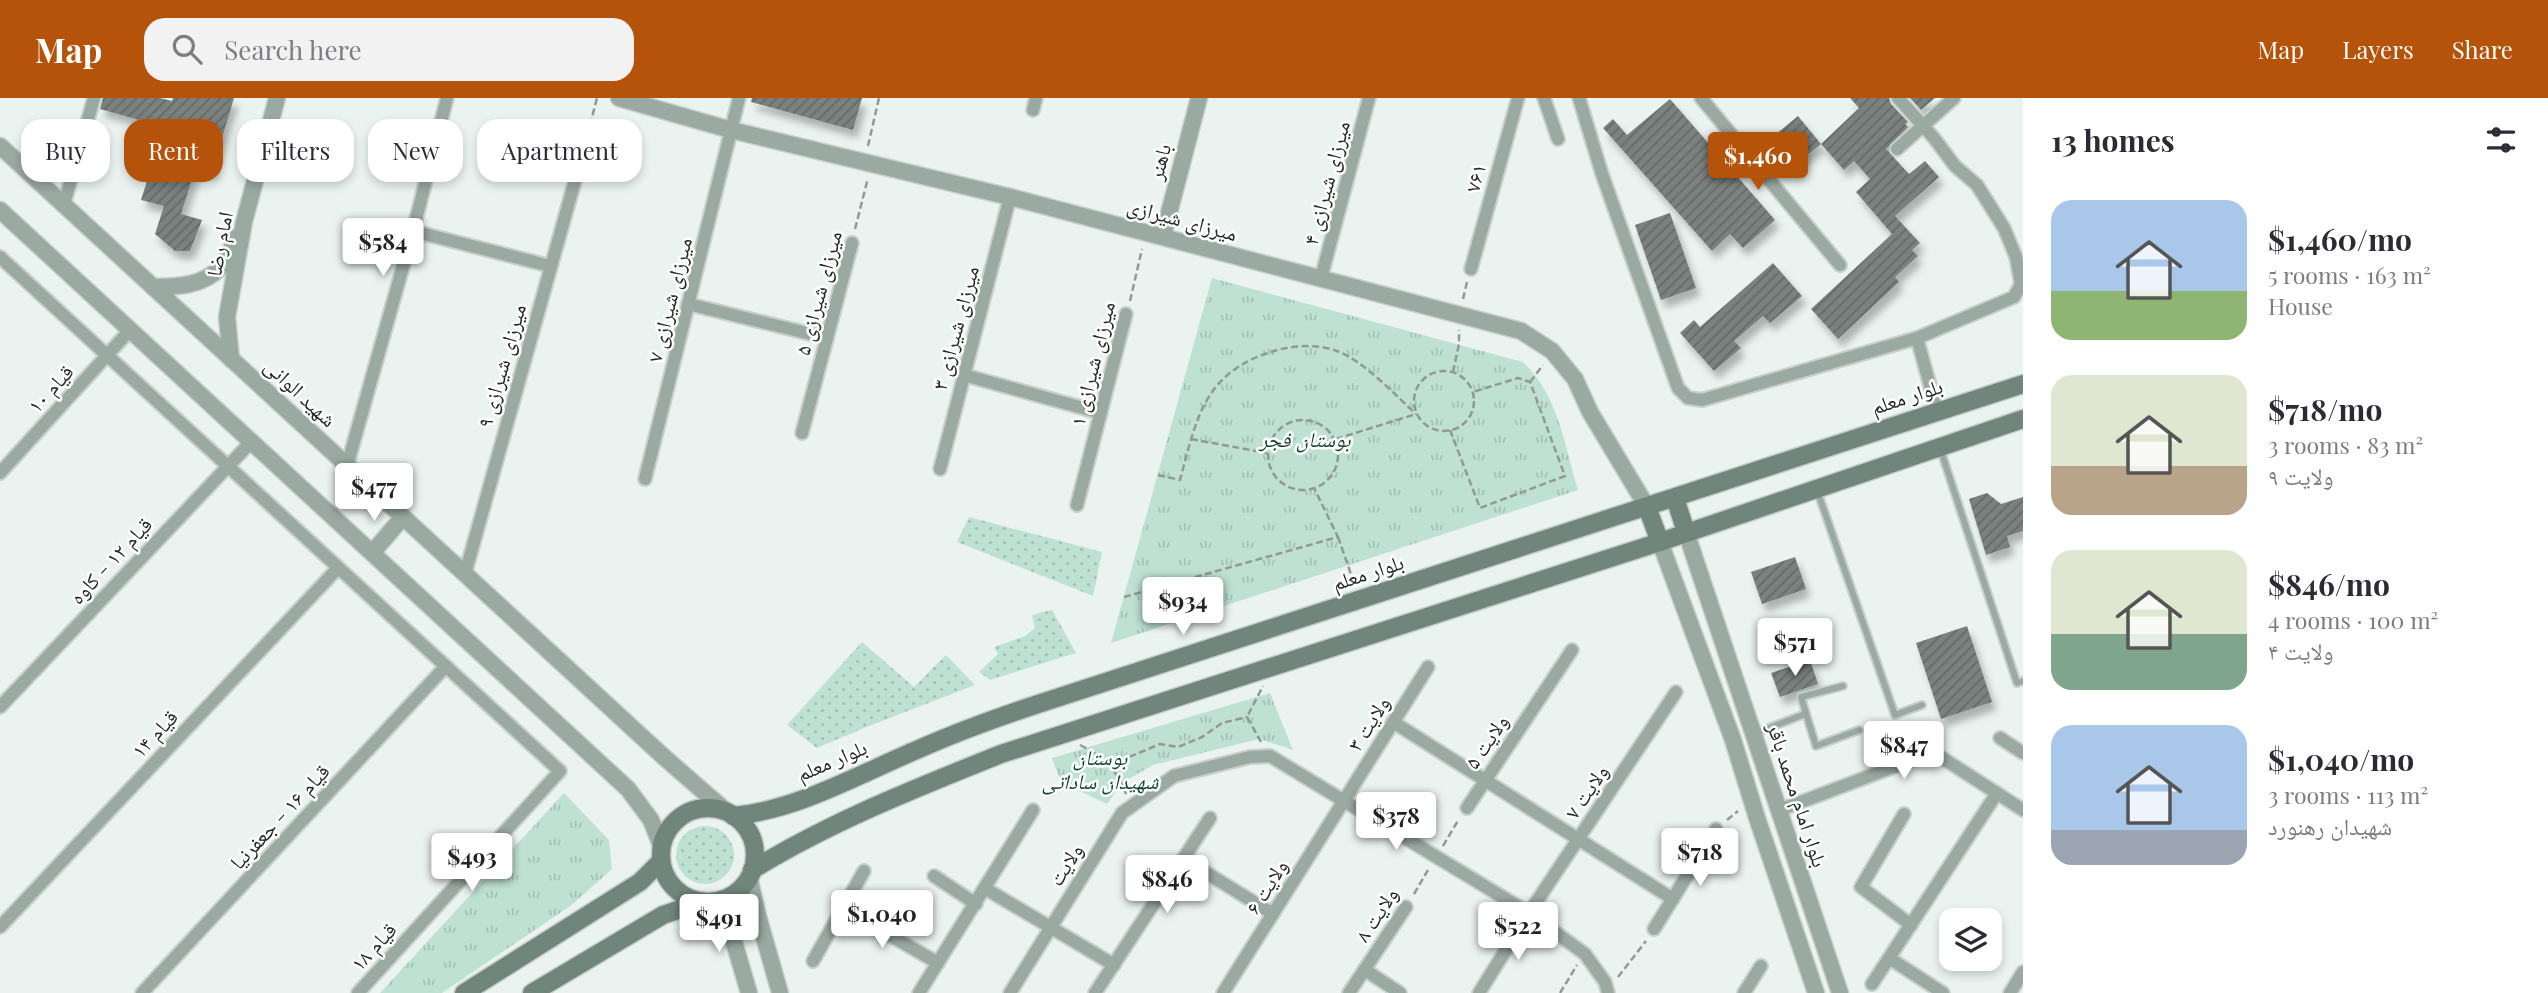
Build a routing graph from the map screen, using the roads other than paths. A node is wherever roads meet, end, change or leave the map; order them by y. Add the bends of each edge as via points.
1 (94, 98) edge
2 (277, 98) edge
3 (447, 98) edge
4 (619, 98) edge
5 (739, 98) edge
6 (1199, 98) edge
7 (1369, 98) edge
8 (1518, 98) edge
9 (1544, 98) edge
10 (1579, 98) edge
11 (1701, 98) edge
12 (1898, 98) edge
13 (1954, 98) edge
14 (1922, 125) junction
15 (731, 130) junction
16 (1558, 139) dead end
17 (0, 146) edge
18 (1897, 149) dead end
19 (574, 182) edge
20 (1010, 197) junction
21 (64, 204) junction
22 (0, 210) edge
23 (244, 222) junction
24 (413, 231) junction
25 (1163, 236) junction
26 (852, 243) road end
27 (0, 257) edge
28 (1840, 265) dead end
29 (550, 266) junction
30 (1471, 269) road end
31 (1321, 278) junction
32 (153, 287) junction
33 (688, 304) junction
34 (1126, 314) road end
35 (130, 330) junction
36 (827, 338) junction
37 (1917, 338) junction
38 (107, 355) junction
39 (231, 359) junction
40 (964, 375) junction
41 (2023, 384) edge
42 (1937, 411) junction
43 (1101, 413) junction
44 (2023, 419) edge
45 (802, 433) dead end
46 (251, 442) junction
47 (1940, 447) junction
48 (228, 466) junction
49 (347, 466) junction
50 (940, 469) dead end
51 (0, 473) edge
52 (645, 479) dead end
53 (1816, 488) junction
54 (1675, 498) junction
55 (1077, 505) dead end
56 (1647, 507) junction
57 (403, 517) junction
58 (1686, 532) junction
59 (1660, 542) junction
60 (372, 553) junction
61 (338, 568) junction
62 (465, 573) junction
63 (1572, 650) dead end
64 (446, 667) junction
65 (1428, 667) dead end
66 (2023, 681) edge
67 (1843, 685) dead end
68 (1676, 692) dead end
69 (1922, 705) dead end
70 (0, 707) edge
71 (1805, 714) junction
72 (1393, 722) junction
73 (1859, 730) dead end
74 (1754, 733) junction
75 (2000, 738) dead end
76 (2023, 753) edge
77 (1485, 780) junction
78 (1997, 793) junction
79 (1344, 801) junction
80 (1467, 807) road end
81 (1033, 810) dead end
82 (1780, 810) junction
83 (2023, 810) edge
84 (730, 814) junction
85 (1904, 814) dead end
86 (1210, 818) dead end
87 (1716, 829) road end
88 (1579, 839) junction
89 (662, 855) junction
90 (1184, 859) junction
91 (864, 871) dead end
92 (751, 874) junction
93 (934, 876) dead end
94 (986, 889) junction
95 (1673, 899) junction
96 (707, 902) junction
97 (976, 904) junction
98 (1406, 906) road end
99 (843, 908) junction
100 (1529, 913) junction
101 (1273, 914) junction
102 (1911, 925) junction
103 (0, 928) edge
104 (1050, 928) junction
105 (1654, 929) road end
106 (1889, 958) junction
107 (813, 961) dead end
108 (938, 963) junction
109 (1114, 965) junction
110 (1761, 966) dead end
111 (1365, 970) junction
112 (2023, 972) edge
113 (1872, 984) dead end
114 (1606, 987) edge
115 (142, 993) edge
116 (358, 993) edge
117 (464, 993) edge
118 (532, 993) edge
119 (749, 993) edge
120 (780, 993) edge
121 (919, 993) edge
122 (1010, 993) edge
123 (1095, 993) edge
124 (1223, 993) edge
125 (1349, 993) edge
126 (1400, 993) edge
127 (1479, 993) edge
128 (1744, 993) edge
129 (1816, 993) edge
130 (1840, 993) edge
131 (1943, 993) edge
132 (2010, 993) edge

1 - 21 street
2 - 23 street, امام رضا
3 - 24 street
4 - 15 street, میرزای شیرازی
5 - 15 street, میرزای شیرازی ۷
6 - 25 street, باهنر
7 - 31 street, میرزای شیرازی ۴
8 - 30 street, ۷۶۱
9 - 16 street
10 - 37 street via 1678,388 1688,398 1702,400
11 - 28 street
12 - 14 street
13 - 14 street
14 - 18 street
14 - 37 street via 1955,166 1977,184 2017,257 2021,284 2014,297
15 - 20 street, میرزای شیرازی
15 - 33 street, میرزای شیرازی ۷
17 - 21 street, شهید الوانی
19 - 29 street, میرزای شیرازی ۹
20 - 25 street, میرزای شیرازی
20 - 40 street, میرزای شیرازی ۳
21 - 32 street, شهید الوانی
22 - 35 street
23 - 32 street via 222,266 202,280 178,288
23 - 39 street, امام رضا via 228,317
24 - 29 street
24 - 49 street
25 - 31 street, میرزای شیرازی
26 - 36 street, میرزای شیرازی ۵
27 - 38 street
29 - 62 street, میرزای شیرازی ۹
31 - 56 street, میرزای شیرازی via 1521,331 1552,351 1575,379
32 - 39 street, شهید الوانی
33 - 36 street
33 - 52 street, میرزای شیرازی ۷
34 - 43 street, میرزای شیرازی ۱
35 - 38 street, قیام ۱۰
35 - 46 street
36 - 45 street, میرزای شیرازی ۵
37 - 42 street
38 - 48 street
38 - 51 street, قیام ۱۰
39 - 49 street, شهید الوانی
40 - 43 street
40 - 50 street, میرزای شیرازی ۳
41 - 42 main road, بلوار معلم
42 - 54 main road, بلوار معلم
43 - 55 street, میرزای شیرازی ۱
44 - 47 main road
46 - 48 street, قیام ۱۲ - کاوه
46 - 60 street
47 - 53 main road
47 - 66 lane via 2017,683
48 - 61 street
48 - 70 street, قیام ۱۲ - کاوه
49 - 57 street, شهید الوانی
53 - 58 main road
53 - 69 lane via 1895,715
54 - 56 main road, بلوار معلم
54 - 58 main road
56 - 59 main road
56 - 84 main road, بلوار معلم via 989,721 762,813
57 - 60 street
57 - 62 street, شهید الوانی
58 - 59 main road
58 - 74 street, بلوار امام محمد باقر
59 - 92 main road via 1001,754 820,832
59 - 129 street, بلوار امام محمد باقر via 1733,740
60 - 89 street via 628,789 651,820
61 - 64 street
61 - 103 street, قیام ۱۴
62 - 84 street, شهید الوانی
63 - 77 street, ولایت ۵
64 - 115 street, قیام ۱۶ - جعفرنیا
64 - 116 street, قیام ۱۸ via 560,771
65 - 72 street, ولایت ۳
67 - 71 lane via 1801,697
68 - 88 street, ولایت ۷
71 - 73 lane via 1816,746
71 - 74 lane
72 - 77 street
72 - 79 street, ولایت ۳
74 - 82 street, بلوار امام محمد باقر
75 - 76 street
77 - 80 street, ولایت ۵
77 - 88 street
78 - 82 street via 1933,752
78 - 83 street
78 - 102 street
79 - 100 street
79 - 101 street, ولایت ۶
79 - 104 street, ولایت via 1270,756 1174,776 1122,813
81 - 94 street
82 - 130 street, بلوار امام محمد باقر
84 - 89 main road via 715,809 691,811 671,826
84 - 92 main road via 752,838
85 - 102 street via 1861,887
86 - 90 street
87 - 95 street
88 - 95 street
88 - 100 street, ولایت ۷
89 - 96 main road via 664,873 679,892
89 - 117 main road via 632,887
90 - 101 street
90 - 109 street
91 - 99 street
92 - 96 main road via 736,893
92 - 120 street
93 - 97 street
94 - 97 street
94 - 104 street
95 - 105 street
96 - 118 main road via 663,915
96 - 119 street via 729,925
97 - 108 street
98 - 111 street, ولایت ۸
99 - 107 street
99 - 108 street
100 - 114 street via 1585,954
100 - 127 street, ولایت ۷
101 - 124 street, ولایت ۶
102 - 106 street
104 - 109 street
104 - 122 street, ولایت
106 - 113 street
106 - 131 street
108 - 121 street
109 - 123 street
110 - 128 street
111 - 125 street, ولایت ۸
111 - 126 street
112 - 132 street

